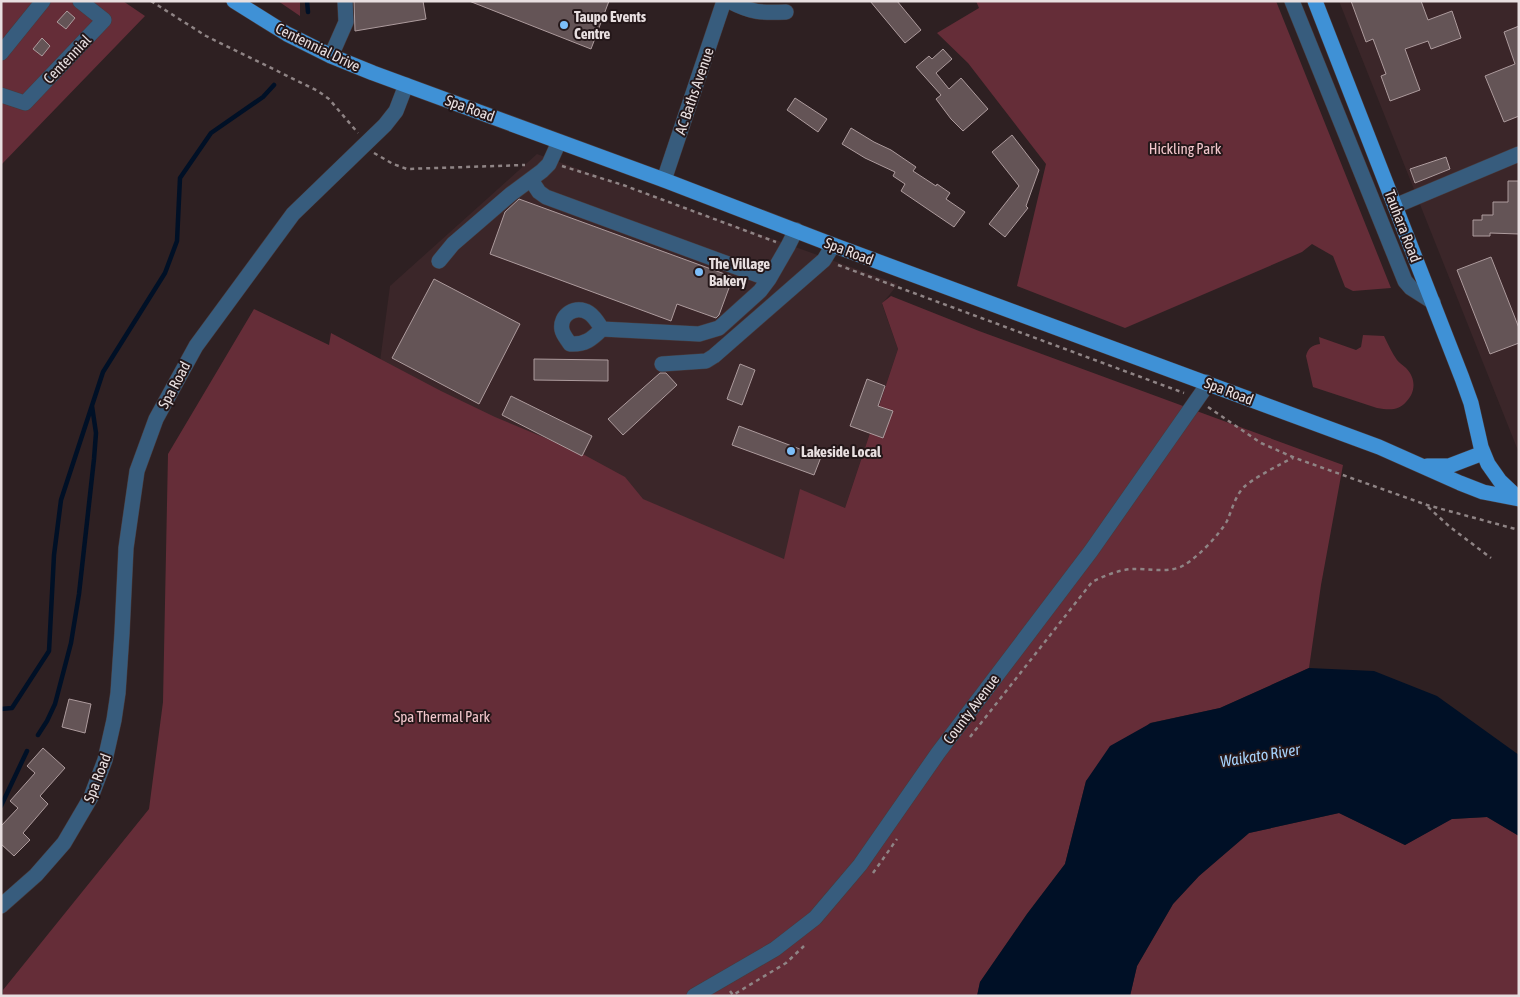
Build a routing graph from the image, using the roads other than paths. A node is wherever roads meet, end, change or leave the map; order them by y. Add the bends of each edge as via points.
1 (43, 1) edge
2 (80, 1) edge
3 (234, 1) edge
4 (344, 1) edge
5 (724, 1) edge
6 (729, 1) edge
7 (1292, 1) edge
8 (1315, 1) edge
9 (786, 12) dead end
10 (1, 53) edge
11 (331, 56) junction
12 (406, 85) junction
13 (1, 95) edge
14 (559, 142) junction
15 (1519, 154) edge
16 (531, 180) junction
17 (664, 180) junction
18 (1395, 206) junction
19 (796, 230) junction
20 (833, 245) junction
21 (438, 261) dead end
22 (769, 279) junction
23 (1433, 302) junction
24 (602, 329) dead end
25 (662, 364) dead end
26 (1206, 382) junction
27 (1483, 453) junction
28 (1422, 466) junction
29 (1519, 499) edge
30 (1, 906) edge
31 (694, 996) edge

1 - 10 street
2 - 13 street, Centennial via 104,20 25,103
3 - 11 main road, Centennial Drive via 287,34
4 - 11 street via 346,22
5 - 17 street, AC Baths Avenue
6 - 9 street via 762,13
7 - 23 street via 1405,281
8 - 18 main road, Tauhara Road
11 - 12 main road, Centennial Drive
12 - 14 main road, Spa Road
12 - 30 street, Spa Road via 396,111 385,125 293,214 196,346 156,419 137,471 126,548 118,693 105,760 91,797 64,843 36,875
14 - 16 street via 549,164
14 - 17 main road, Spa Road
15 - 18 street
16 - 21 street via 452,244
16 - 22 street via 546,196
17 - 19 main road, Spa Road
18 - 23 main road, Tauhara Road
19 - 20 main road, Spa Road
19 - 22 street
20 - 25 street via 824,260 714,356 706,360
20 - 26 main road, Spa Road
22 - 24 street via 760,291 714,330 699,334
23 - 27 main road, Tauhara Road via 1471,403
26 - 28 main road, Spa Road
26 - 31 street, County Avenue via 1203,391 1091,551 938,753 860,865 815,918 775,949
27 - 28 main road, Spa Road via 1449,466
27 - 29 main road, Spa Road via 1493,473
28 - 29 main road, Spa Road via 1482,492

